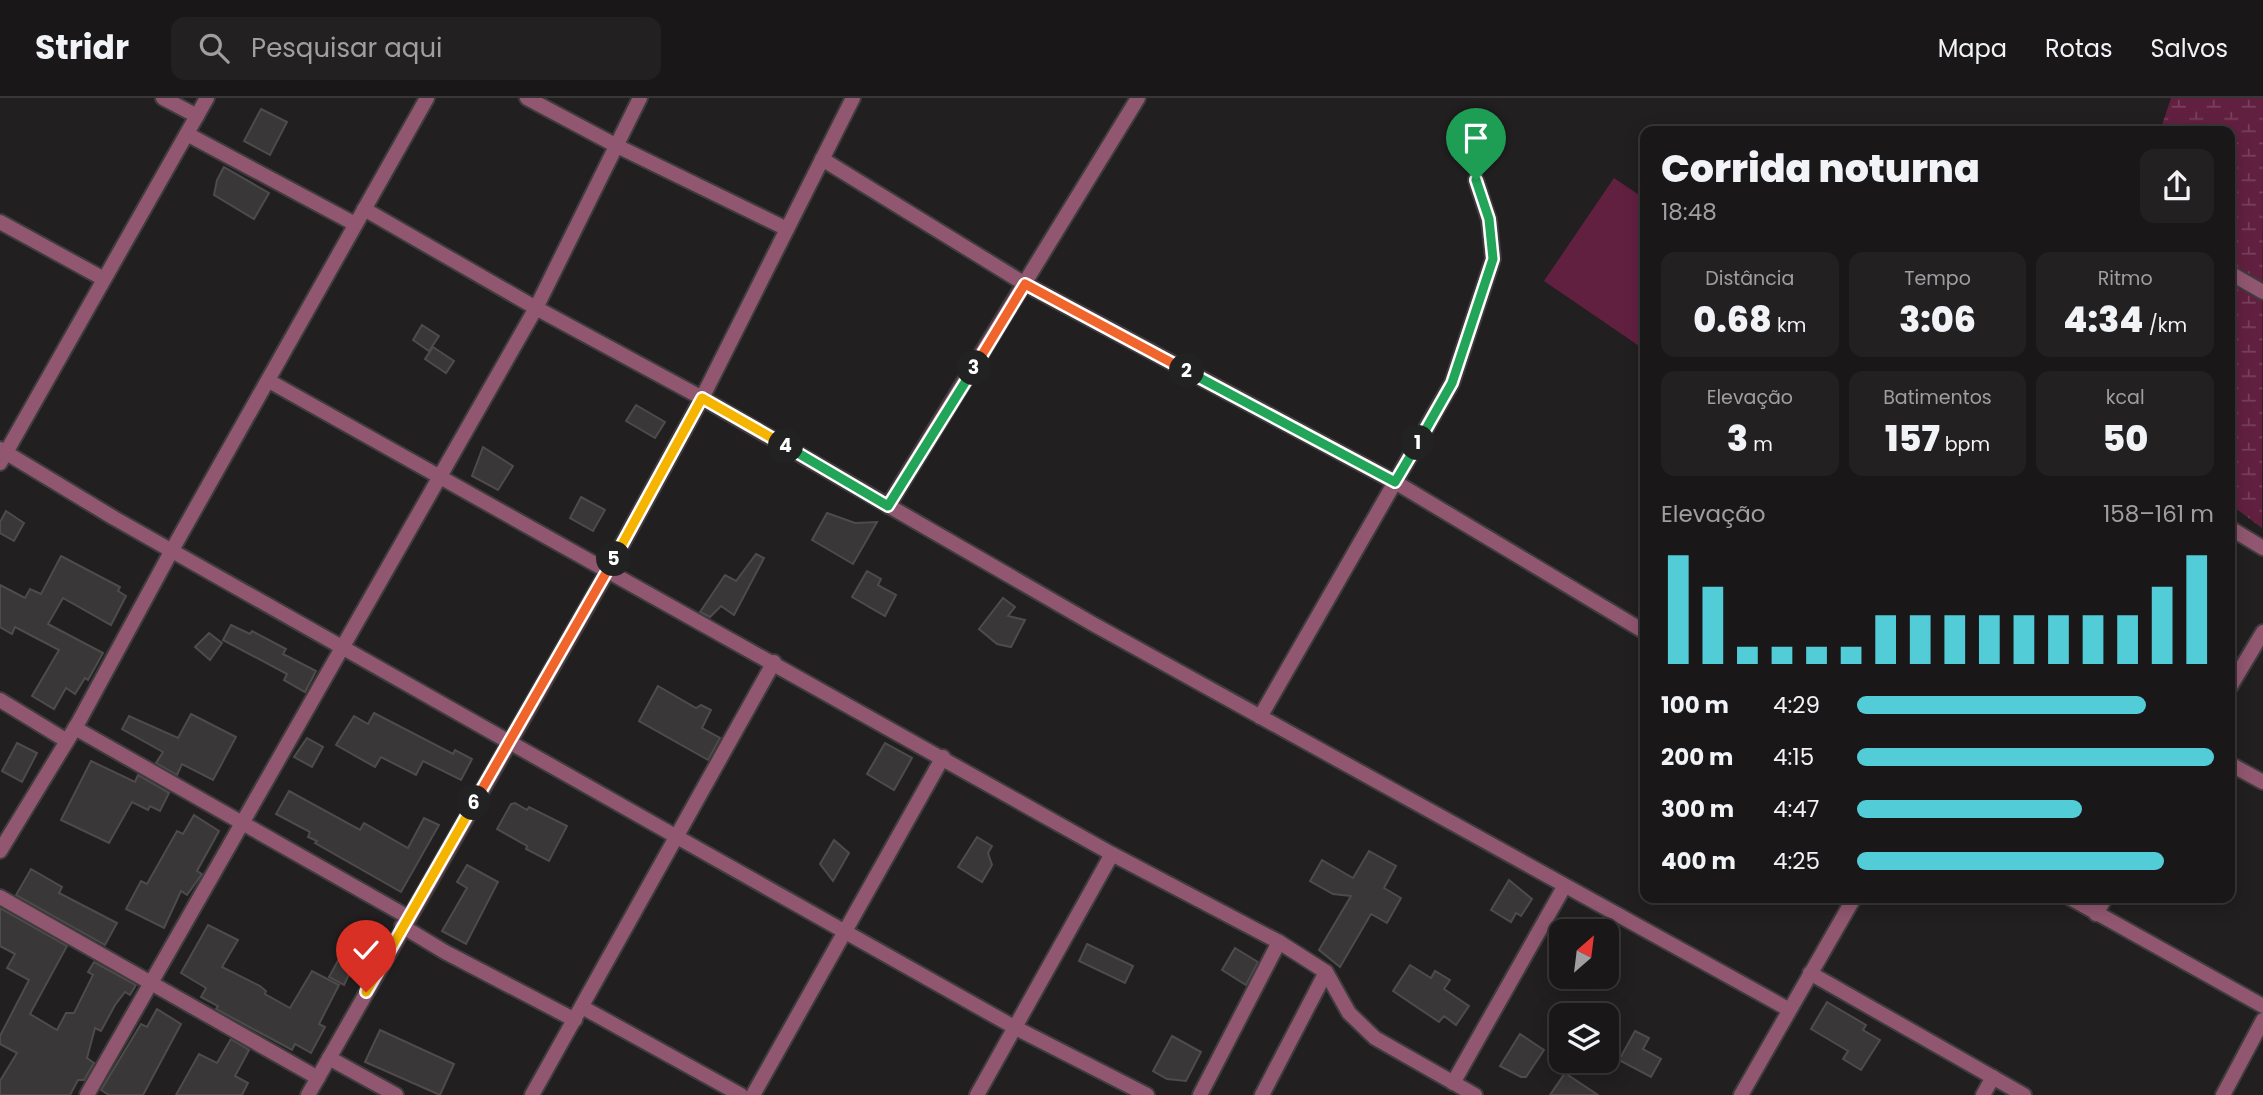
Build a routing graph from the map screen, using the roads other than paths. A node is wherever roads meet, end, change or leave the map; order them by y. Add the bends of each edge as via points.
1 (163, 98) edge
2 (207, 98) edge
3 (427, 98) edge
4 (527, 98) edge
5 (640, 98) edge
6 (853, 98) edge
7 (1138, 98) edge
8 (197, 116) junction
9 (187, 134) junction
10 (615, 145) junction
11 (822, 159) junction
12 (1476, 180) dead end
13 (364, 209) junction
14 (0, 222) edge
15 (355, 224) junction
16 (787, 229) junction
17 (2235, 276) edge
18 (104, 279) junction
19 (1025, 284) junction
20 (2263, 292) edge
21 (536, 308) junction
22 (269, 381) junction
23 (702, 398) junction
24 (2, 455) edge
25 (438, 478) junction
26 (1395, 482) junction
27 (888, 506) junction
28 (2235, 531) edge
29 (2263, 548) edge
30 (172, 550) junction
31 (607, 572) junction
32 (1640, 629) edge
33 (2263, 632) edge
34 (342, 648) junction
35 (774, 662) junction
36 (2235, 679) edge
37 (0, 700) edge
38 (1260, 717) junction
39 (71, 735) junction
40 (509, 743) junction
41 (943, 757) junction
42 (2235, 767) edge
43 (2263, 782) edge
44 (243, 822) junction
45 (677, 837) junction
46 (0, 851) edge
47 (1112, 854) junction
48 (1564, 887) junction
49 (0, 897) edge
50 (1851, 903) edge
51 (2078, 903) edge
52 (2102, 903) edge
53 (2096, 914) junction
54 (405, 922) junction
55 (844, 931) junction
56 (1279, 942) junction
57 (1326, 972) junction
58 (1810, 973) junction
59 (150, 984) junction
60 (2263, 1006) edge
61 (1788, 1009) junction
62 (579, 1013) junction
63 (2263, 1020) edge
64 (1014, 1027) junction
65 (329, 1058) junction
66 (1993, 1077) junction
67 (318, 1078) junction
68 (1452, 1083) junction
69 (87, 1095) edge
70 (309, 1095) edge
71 (396, 1095) edge
72 (532, 1095) edge
73 (741, 1095) edge
74 (753, 1095) edge
75 (977, 1095) edge
76 (1147, 1095) edge
77 (1199, 1095) edge
78 (1262, 1095) edge
79 (1475, 1095) edge
80 (1741, 1095) edge
81 (1983, 1095) edge
82 (2024, 1095) edge
83 (2223, 1095) edge

1 - 8 street
2 - 8 street
3 - 13 street
4 - 10 street
5 - 10 street
6 - 11 street
7 - 19 street
8 - 9 street
9 - 15 street
9 - 18 street
10 - 16 street
10 - 21 street
11 - 16 street
11 - 19 street
12 - 26 street via 1489,219 1493,259 1452,383
13 - 15 street
13 - 21 street
14 - 18 street
15 - 22 street
16 - 23 street
17 - 20 street
18 - 24 street
19 - 26 street
19 - 27 street
21 - 23 street
21 - 25 street
22 - 25 street
22 - 30 street
23 - 27 street
23 - 31 street
24 - 30 street
25 - 31 street
25 - 34 street
26 - 32 street
26 - 38 street
27 - 38 street
28 - 29 street
30 - 34 street
30 - 39 street
31 - 35 street
31 - 40 street
33 - 36 street
34 - 40 street
34 - 44 street
35 - 41 street
35 - 45 street
37 - 39 street
38 - 48 street
39 - 44 street
39 - 46 street
40 - 45 street
40 - 54 street
41 - 47 street
41 - 55 street
42 - 43 street
44 - 54 street
44 - 59 street
45 - 55 street
45 - 62 street
47 - 56 street
47 - 64 street
48 - 61 street
48 - 68 street
49 - 59 street
50 - 58 street
51 - 53 street
52 - 53 street
53 - 60 street
54 - 62 street via 444,952
54 - 65 street
55 - 64 street
55 - 74 street
56 - 57 street
56 - 77 street
57 - 68 street via 1349,1013 1375,1038
57 - 78 street
58 - 61 street
58 - 66 street
59 - 67 street
59 - 69 street
61 - 80 street
62 - 72 street
62 - 73 street
63 - 83 street
64 - 75 street
64 - 76 street
65 - 67 street
65 - 71 street
66 - 81 street
66 - 82 street
67 - 70 street
68 - 79 street

